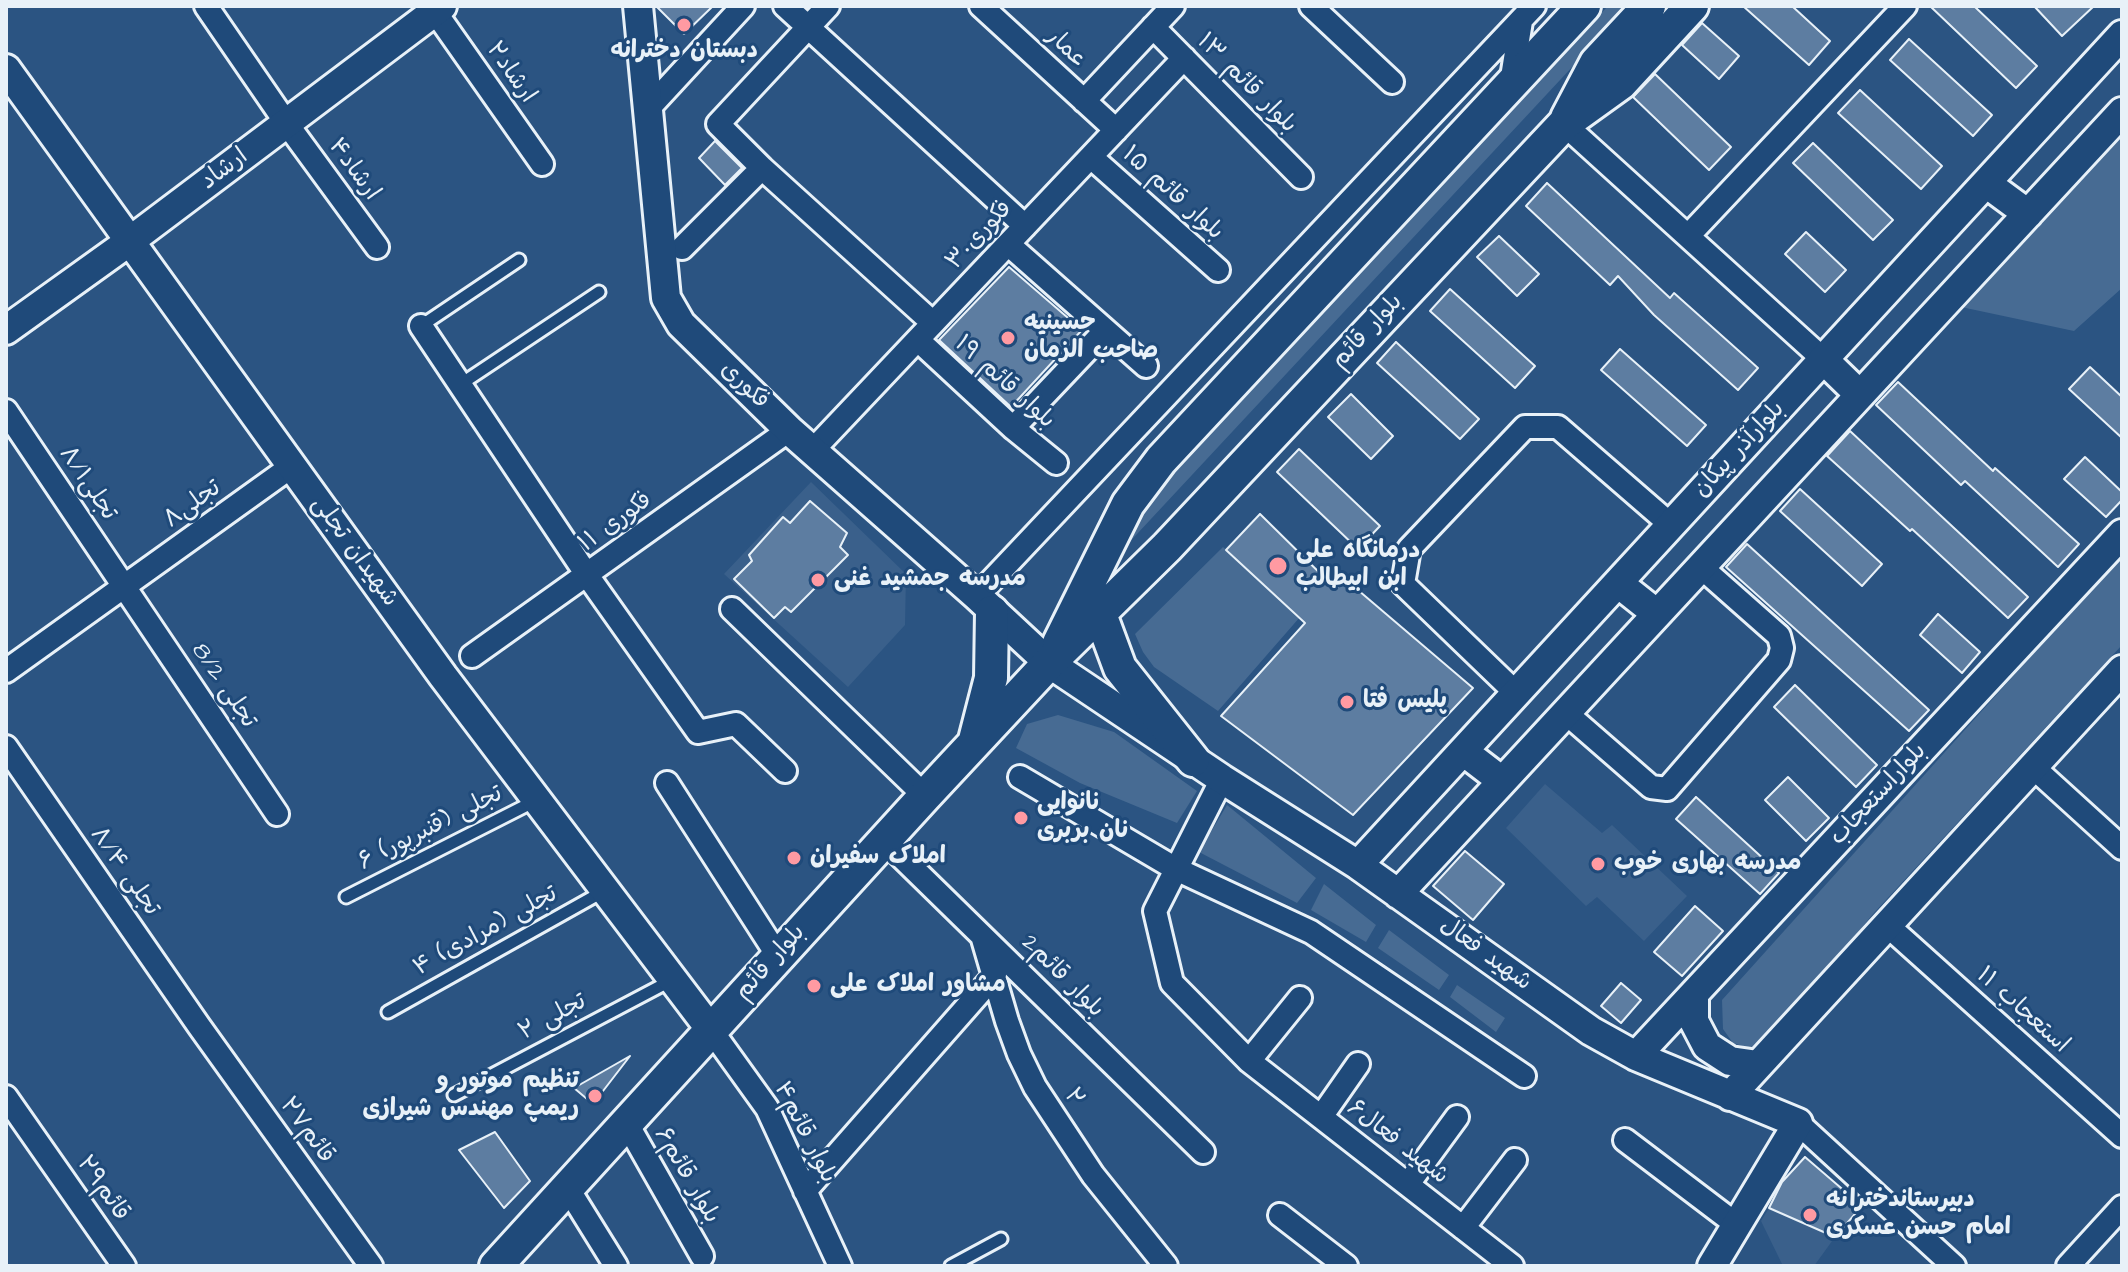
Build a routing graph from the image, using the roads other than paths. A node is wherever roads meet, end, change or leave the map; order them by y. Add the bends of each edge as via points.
1 (206, 6) edge
2 (638, 6) edge
3 (743, 6) edge
4 (785, 6) edge
5 (828, 6) edge
6 (981, 6) edge
7 (1311, 6) edge
8 (1584, 6) edge
9 (1649, 6) edge
10 (1692, 6) edge
11 (1905, 6) edge
12 (436, 8) edge
13 (1163, 13) edge
14 (1528, 13) edge
15 (808, 28) junction
16 (2122, 35) edge
17 (1184, 58) junction
18 (6, 69) edge
19 (1392, 82) dead end
20 (1511, 84) junction
21 (1084, 101) junction
22 (647, 110) junction
23 (2122, 112) edge
24 (287, 124) junction
25 (1564, 124) junction
26 (1116, 130) junction
27 (1091, 157) junction
28 (542, 164) dead end
29 (762, 168) junction
30 (1301, 177) dead end
31 (1986, 183) junction
32 (2028, 214) junction
33 (1025, 226) junction
34 (1688, 236) junction
35 (130, 241) junction
36 (1008, 244) junction
37 (377, 247) dead end
38 (682, 248) dead end
39 (519, 260) dead end
40 (1218, 270) dead end
41 (599, 292) dead end
42 (933, 323) junction
43 (421, 326) joint
44 (6, 330) edge
45 (1105, 331) junction
46 (918, 340) junction
47 (1823, 359) junction
48 (1146, 366) dead end
49 (461, 384) junction
50 (1860, 395) junction
51 (6, 411) edge
52 (1013, 428) junction
53 (789, 430) junction
54 (813, 450) junction
55 (1056, 463) dead end
56 (292, 466) junction
57 (1671, 525) junction
58 (2122, 534) edge
59 (1701, 567) junction
60 (587, 575) junction
61 (1618, 583) junction
62 (125, 586) junction
63 (985, 604) junction
64 (732, 609) dead end
65 (1100, 614) junction
66 (1657, 614) junction
67 (472, 656) dead end
68 (1049, 663) junction
69 (2122, 670) edge
70 (6, 671) edge
71 (1516, 693) junction
72 (1566, 713) junction
73 (974, 743) junction
74 (6, 747) edge
75 (1463, 751) junction
76 (1193, 760) junction
77 (2033, 767) junction
78 (785, 771) dead end
79 (1020, 777) dead end
80 (1222, 779) junction
81 (1502, 781) junction
82 (667, 783) dead end
83 (925, 796) junction
84 (537, 800) junction
85 (277, 814) dead end
86 (884, 840) junction
87 (2122, 848) edge
88 (1358, 865) junction
89 (1176, 869) junction
90 (605, 891) junction
91 (1398, 894) junction
92 (346, 897) dead end
93 (1887, 925) junction
94 (982, 934) junction
95 (778, 956) junction
96 (995, 975) junction
97 (672, 980) junction
98 (1694, 994) junction
99 (1300, 998) dead end
100 (388, 1012) dead end
101 (199, 1026) joint
102 (711, 1030) junction
103 (1636, 1056) junction
104 (1249, 1061) junction
105 (1358, 1064) dead end
106 (1758, 1065) junction
107 (1524, 1076) dead end
108 (454, 1095) dead end
109 (1730, 1096) junction
110 (6, 1097) edge
111 (1321, 1117) junction
112 (1457, 1117) dead end
113 (626, 1122) junction
114 (1798, 1123) junction
115 (2122, 1136) edge
116 (1625, 1140) dead end
117 (1203, 1152) dead end
118 (1515, 1160) dead end
119 (1408, 1184) junction
120 (567, 1187) junction
121 (805, 1191) junction
122 (2122, 1207) edge
123 (1280, 1215) dead end
124 (1737, 1225) junction
125 (1463, 1228) junction
126 (1001, 1239) dead end
127 (702, 1256) dead end
128 (124, 1266) edge
129 (371, 1266) edge
130 (496, 1266) edge
131 (616, 1266) edge
132 (840, 1266) edge
133 (951, 1266) edge
134 (1166, 1266) edge
135 (1346, 1266) edge
136 (1512, 1266) edge
137 (1712, 1266) edge
138 (1954, 1266) edge
139 (2068, 1266) edge

1 - 24 street, ۴ارشاد
2 - 22 street, فکوری
3 - 22 street
4 - 15 street
5 - 15 street
6 - 21 street, عمار
7 - 19 street
8 - 20 main road, بلوار قائم
9 - 25 main road via 1596,63
10 - 25 main road, بلوار قائم via 1621,83
11 - 34 street
12 - 24 street, ارشاد
12 - 28 street, ۲ارشاد
13 - 17 street, بلوار قائم ۱۳
13 - 21 street
14 - 20 street
14 - 63 street
15 - 29 street via 718,124
15 - 33 street
16 - 31 street, بلوارآذر پیکان
17 - 26 street, فکوری۳۰
17 - 30 street, بلوار قائم ۱۳
18 - 35 street, شهیدان تجلی
20 - 68 main road, بلوار قائم via 1161,460 1128,504
21 - 26 street, عمار
22 - 53 street, فکوری via 666,298 681,324
23 - 32 street
24 - 35 street, ارشاد
24 - 37 street, ۴ارشاد
25 - 34 street
25 - 65 main road, بلوار قائم
26 - 27 street, فکوری۳۰
27 - 33 street, فکوری۳۰
27 - 40 street, بلوار قائم ۱۵
29 - 38 street
29 - 42 street
31 - 32 street
31 - 47 street, بلوارآذر پیکان
32 - 50 street
33 - 36 street, فکوری۳۰
34 - 47 street
35 - 44 street, ارشاد
35 - 56 street, شهیدان تجلی
36 - 42 street, فکوری۳۰
36 - 45 street
39 - 43 lane
41 - 49 lane
42 - 46 street, فکوری۳۰
43 - 49 street
45 - 48 street
45 - 52 street
46 - 52 street, بلوار قائم ۱۹
46 - 54 street, فکوری۳۰
47 - 50 street
47 - 57 street, بلوارآذر پیکان
49 - 60 street
50 - 59 street
51 - 62 street, تجلی۸/۱
52 - 55 street, بلوار قائم ۱۹
53 - 54 street, فکوری
53 - 60 street, فکوری ۱۱
54 - 63 street, فکوری
56 - 62 street, تجلی۸
56 - 84 street, شهیدان تجلی
57 - 61 street, بلوارآذر پیکان
57 - 71 street via 1558,427 1525,427 1409,549 1403,584
58 - 98 street, بلواراستعجاب
59 - 66 street
59 - 72 street via 1779,636 1782,648 1779,660 1667,789 1651,787
60 - 67 street, فکوری ۱۱
60 - 78 street via 698,732 736,724
61 - 66 street
61 - 71 street, بلوارآذر پیکان
62 - 70 street, تجلی۸
62 - 85 street, 8/2 تجلی
63 - 68 street, فکوری
63 - 73 main road via 991,678
64 - 83 street
65 - 68 main road, بلوار قائم
65 - 76 main road via 1120,668
66 - 72 street
68 - 73 main road, بلوار قائم
68 - 76 street, شهید فعال
69 - 77 street
71 - 75 street, بلوارآذر پیکان
72 - 81 street
73 - 83 main road, بلوار قائم
74 - 101 street, ۸/۴ تجلی
75 - 81 street
75 - 88 street, بلوارآذر پیکان
76 - 80 street, شهید فعال
77 - 87 street
77 - 93 street
79 - 89 street
80 - 88 street, شهید فعال
80 - 89 street, شهید فعال۶
81 - 91 street
82 - 95 street
83 - 86 main road, بلوار قائم
84 - 90 street, شهیدان تجلی
84 - 92 lane, ۶ تجلی (قنبرپور)
86 - 94 street, 2بلوار قائم
86 - 95 main road, بلوار قائم
88 - 91 street, شهید فعال
89 - 104 street, شهید فعال۶ via 1155,911 1172,983
89 - 107 street via 1311,932
90 - 97 street, شهیدان تجلی
90 - 100 lane, ۴ تجلی (مرادی)
91 - 103 street, شهید فعال via 1591,1031
93 - 106 street
93 - 115 street, استعجاب ۱۱
94 - 96 street, ۲
94 - 117 street, 2بلوار قائم
95 - 102 main road, بلوار قائم
96 - 121 street
96 - 134 street, ۲ via 1007,1021 1035,1087 1093,1175
97 - 102 street, شهیدان تجلی
97 - 108 lane, ۲ تجلی
98 - 103 street, بلواراستعجاب
98 - 106 street via 1694,1021 1707,1046 1730,1061
99 - 104 street
101 - 129 street, قائم۲۷
102 - 113 main road, بلوار قائم
102 - 121 street, بلوار قائم۴ via 767,1108
103 - 109 street, شهید فعال
104 - 111 street, شهید فعال۶
105 - 111 street
106 - 109 street
109 - 114 street, شهید فعال
110 - 128 street, قائم۲۹
111 - 119 street, شهید فعال۶
112 - 119 street
113 - 120 main road, بلوار قائم
113 - 127 street, بلوار قائم۶
114 - 124 street
114 - 138 street
116 - 124 street
118 - 125 street
119 - 125 street, شهید فعال۶
120 - 130 main road, بلوار قائم
120 - 131 street
121 - 132 street, بلوار قائم۴
122 - 139 street
123 - 135 street
124 - 137 street
125 - 136 street, شهید فعال۶
126 - 133 lane

